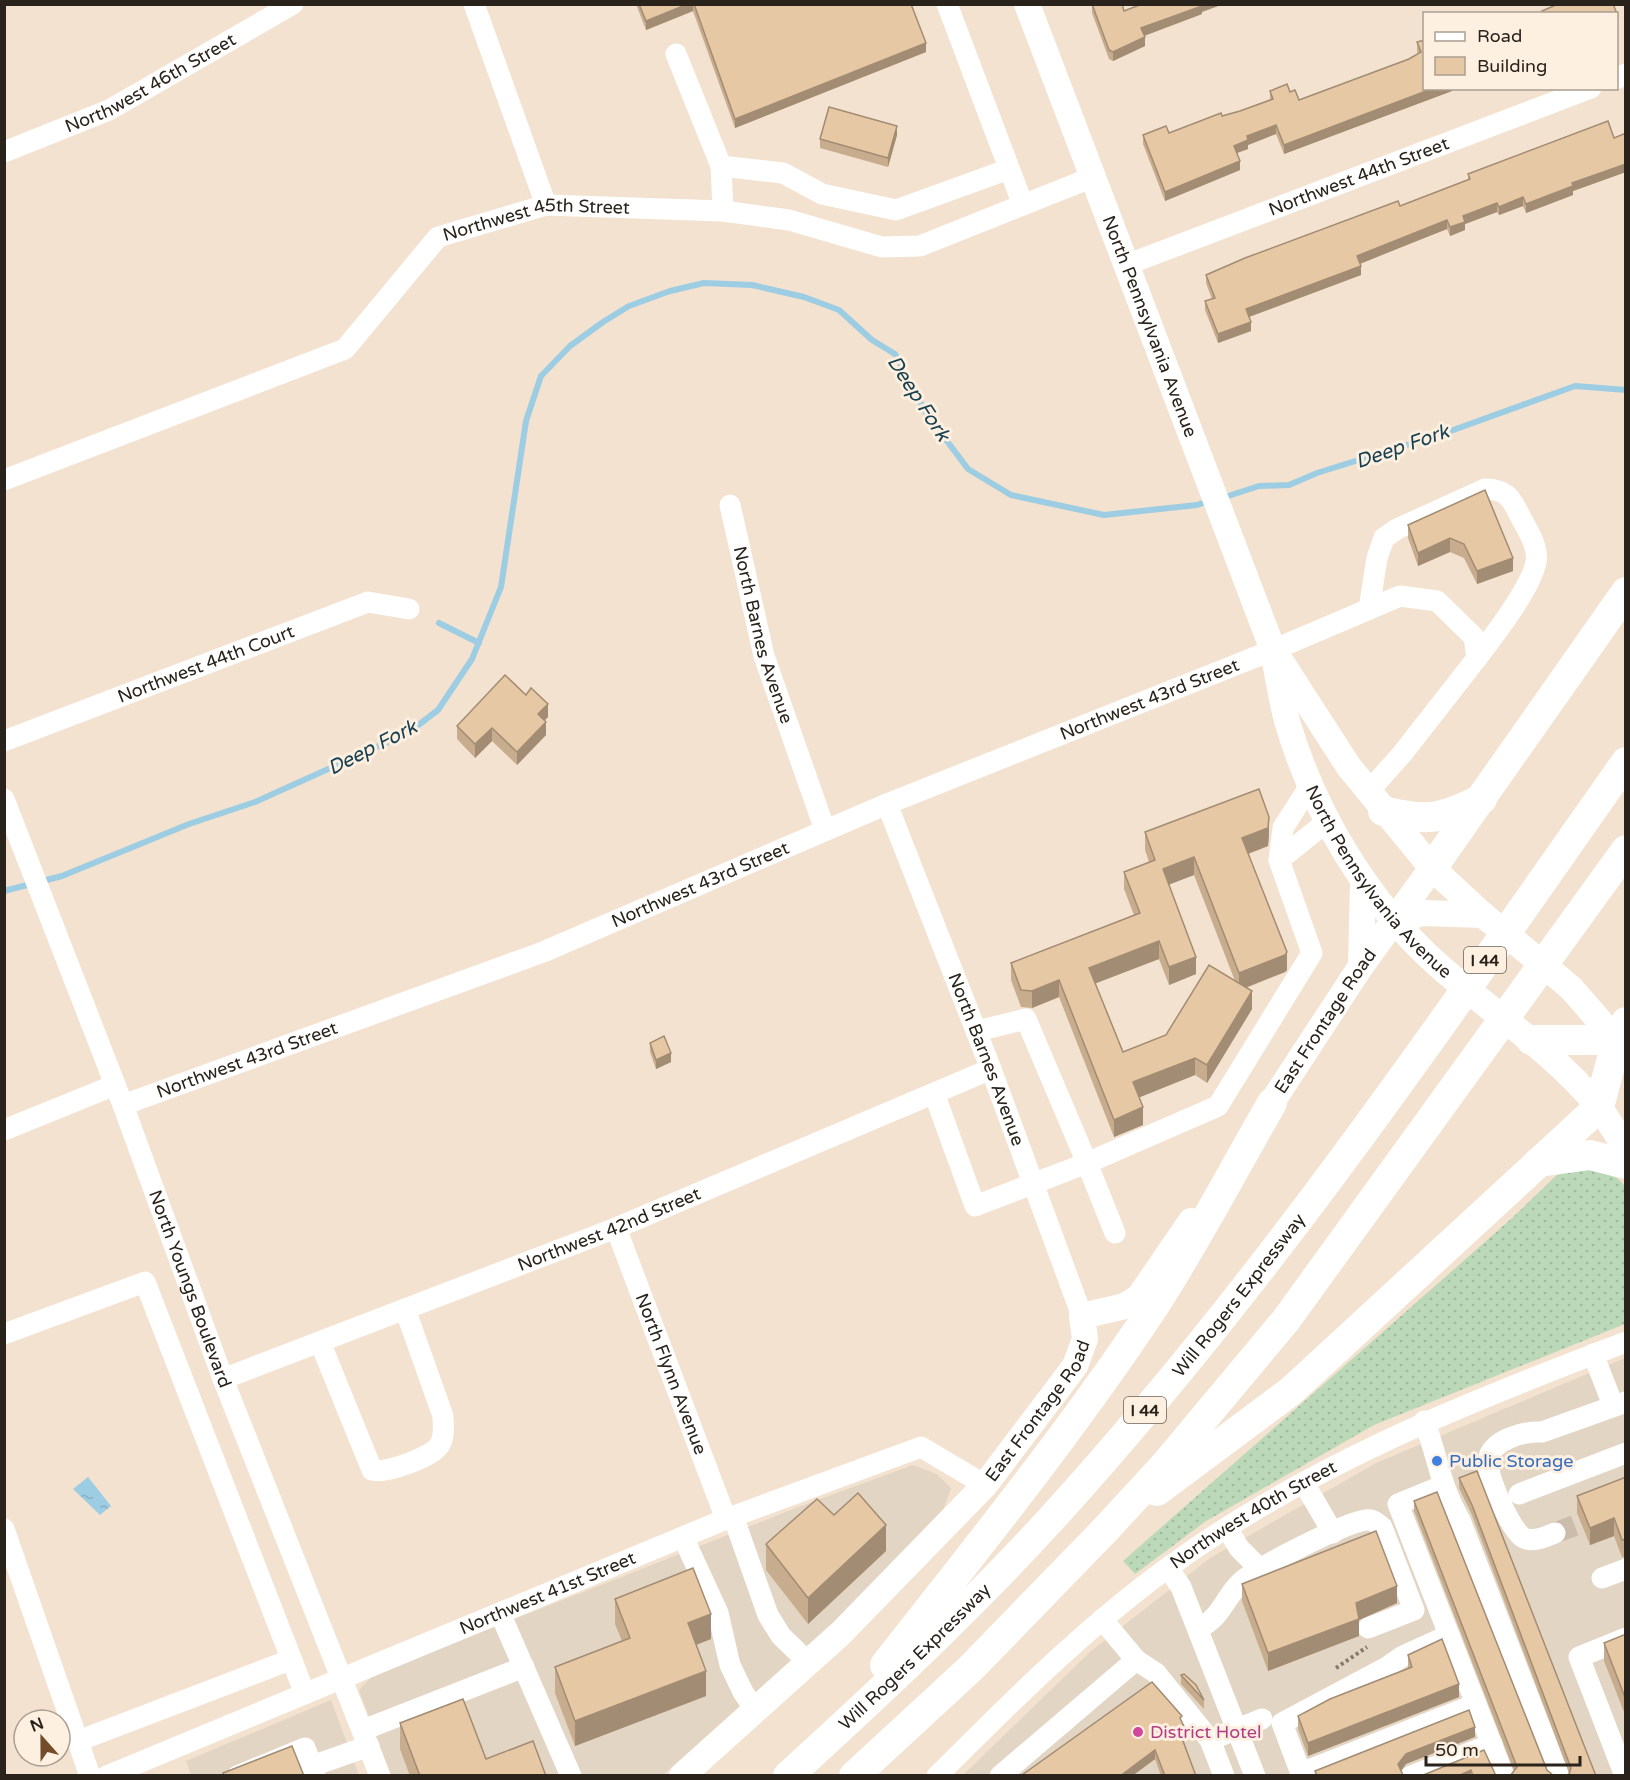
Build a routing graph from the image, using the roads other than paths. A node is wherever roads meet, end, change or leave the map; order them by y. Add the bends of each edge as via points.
1 (293, 4) edge
2 (474, 4) edge
3 (947, 4) edge
4 (1027, 4) edge
5 (676, 54) dead end
6 (1586, 90) edge
7 (4, 152) edge
8 (722, 166) junction
9 (1010, 169) junction
10 (1093, 177) junction
11 (546, 205) junction
12 (1023, 205) junction
13 (723, 211) junction
14 (1126, 265) junction
15 (4, 480) edge
16 (730, 505) dead end
17 (1626, 591) edge
18 (410, 609) dead end
19 (1369, 609) junction
20 (1273, 650) junction
21 (1478, 658) junction
22 (4, 741) edge
23 (1626, 762) edge
24 (1311, 784) junction
25 (1482, 799) junction
26 (1376, 801) junction
27 (887, 804) junction
28 (6, 810) edge
29 (1329, 820) junction
30 (825, 830) junction
31 (1626, 850) edge
32 (1279, 860) junction
33 (1432, 868) junction
34 (1363, 881) junction
35 (1483, 915) junction
36 (1394, 921) junction
37 (1361, 966) junction
38 (977, 1031) junction
39 (1623, 1038) edge
40 (1532, 1040) junction
41 (992, 1069) junction
42 (115, 1085) junction
43 (934, 1093) junction
44 (1272, 1103) junction
45 (123, 1105) junction
46 (1599, 1107) junction
47 (4, 1130) edge
48 (1626, 1148) edge
49 (1539, 1162) junction
50 (1087, 1163) junction
51 (1626, 1164) edge
52 (1034, 1185) junction
53 (616, 1228) junction
54 (1115, 1233) dead end
55 (405, 1309) junction
56 (1082, 1316) junction
57 (4, 1334) edge
58 (320, 1342) junction
59 (1626, 1342) edge
60 (1593, 1354) junction
61 (223, 1379) junction
62 (1619, 1403) edge
63 (1424, 1421) junction
64 (1626, 1454) edge
65 (1304, 1483) junction
66 (985, 1485) junction
67 (1442, 1486) junction
68 (1519, 1494) dead end
69 (730, 1517) junction
70 (1227, 1528) junction
71 (4, 1529) edge
72 (1105, 1530) junction
73 (1333, 1533) junction
74 (1556, 1533) tunnel mouth
75 (683, 1537) junction
76 (1168, 1568) junction
77 (1626, 1569) edge
78 (1261, 1570) junction
79 (1602, 1578) dead end
80 (500, 1613) junction
81 (1102, 1619) junction
82 (1198, 1628) junction
83 (1368, 1628) road end
84 (1449, 1635) junction
85 (1626, 1638) edge
86 (290, 1659) junction
87 (1136, 1660) junction
88 (808, 1662) junction
89 (524, 1667) junction
90 (343, 1679) junction
91 (305, 1694) junction
92 (1476, 1704) junction
93 (755, 1710) junction
94 (1262, 1719) dead end
95 (1238, 1729) junction
96 (366, 1738) junction
97 (1210, 1740) junction
98 (78, 1741) junction
99 (1492, 1744) junction
100 (822, 1745) junction
101 (314, 1771) edge
102 (1301, 1774) edge
103 (90, 1776) edge
104 (107, 1776) edge
105 (237, 1776) edge
106 (380, 1776) edge
107 (571, 1776) edge
108 (682, 1776) edge
109 (788, 1776) edge
110 (854, 1776) edge
111 (937, 1776) edge
112 (1000, 1776) edge
113 (1224, 1776) edge
114 (1255, 1776) edge
115 (1411, 1776) edge
116 (1504, 1776) edge
117 (1559, 1776) edge
118 (1625, 1776) edge

1 - 7 street, Northwest 46th Street via 109,110
2 - 11 street
3 - 9 street
4 - 10 main road, North Pennsylvania Avenue
5 - 8 street
6 - 14 street, Northwest 44th Street
8 - 9 street via 783,174 822,194 896,210
8 - 13 street
9 - 12 street
10 - 12 street, Northwest 45th Street
10 - 14 main road, North Pennsylvania Avenue
11 - 13 street, Northwest 45th Street
11 - 15 street, Northwest 45th Street via 438,237 345,349
12 - 13 street, Northwest 45th Street via 920,246 882,247 789,220
14 - 20 main road, North Pennsylvania Avenue
16 - 30 street, North Barnes Avenue via 764,656
17 - 25 highway
18 - 22 street, Northwest 44th Court via 368,602
19 - 20 street, Northwest 43rd Street
19 - 21 street, Northwest 43rd Street via 1400,596 1437,601 1474,638
19 - 21 street via 1384,538 1485,489 1498,489 1512,497 1535,549 1536,563 1512,610
20 - 24 main road, North Pennsylvania Avenue via 1287,722
20 - 26 main road, North Pennsylvania Avenue
20 - 27 street, Northwest 43rd Street
21 - 26 street via 1402,754
23 - 100 highway, Will Rogers Expressway / I 44 via 1312,1201 1162,1392 1053,1517 939,1635
24 - 29 main road, North Pennsylvania Avenue
24 - 32 street via 1283,828
25 - 26 highway via 1441,816 1420,818
25 - 33 highway
26 - 33 main road, North Pennsylvania Avenue
27 - 30 street, Northwest 43rd Street
27 - 38 street, North Barnes Avenue
28 - 42 street, North Youngs Boulevard
29 - 32 street
29 - 34 main road, North Pennsylvania Avenue
30 - 45 street, Northwest 43rd Street via 543,952
31 - 72 highway, I 44 via 1286,1320
32 - 50 street via 1312,953 1218,1106
33 - 35 main road, North Pennsylvania Avenue
33 - 36 main road, East Frontage Road
34 - 36 main road, North Pennsylvania Avenue
34 - 37 main road
35 - 36 main road via 1423,913
35 - 39 main road, North Pennsylvania Avenue via 1571,988
36 - 37 main road, East Frontage Road
36 - 40 main road, North Pennsylvania Avenue via 1437,965
37 - 44 main road, East Frontage Road
38 - 41 street, North Barnes Avenue
38 - 50 street via 1026,1019
39 - 40 highway
39 - 46 highway
40 - 46 main road, North Pennsylvania Avenue
41 - 43 street, Northwest 42nd Street
41 - 52 street, North Barnes Avenue
42 - 45 street, North Youngs Boulevard
42 - 47 street
43 - 52 street via 975,1206
43 - 53 street, Northwest 42nd Street
44 - 56 main road, East Frontage Road via 1139,1297 1125,1306
44 - 100 highway via 1153,1308 1073,1425
45 - 61 street, North Youngs Boulevard
46 - 48 main road, North Pennsylvania Avenue
46 - 49 highway
49 - 51 highway via 1590,1155
49 - 72 highway via 1291,1391
50 - 52 street
50 - 54 street
52 - 56 street, North Barnes Avenue
53 - 55 street, Northwest 42nd Street
53 - 69 street, North Flynn Avenue
55 - 58 street, Northwest 42nd Street
55 - 58 street via 443,1416 440,1445 430,1454 388,1470 372,1470
56 - 66 main road, East Frontage Road via 1085,1339 1076,1366
57 - 86 street via 145,1282
58 - 61 street, Northwest 42nd Street
59 - 60 street, Northwest 40th Street
60 - 62 street
60 - 63 street, Northwest 40th Street
61 - 90 street, North Youngs Boulevard
62 - 74 street via 1500,1443 1488,1461 1511,1527 1524,1539
63 - 65 street, Northwest 40th Street
63 - 67 street via 1436,1450
64 - 68 street
65 - 70 street, Northwest 40th Street
65 - 73 street
66 - 69 street, Northwest 41st Street via 921,1447
66 - 88 main road, East Frontage Road
67 - 84 street via 1398,1504
67 - 117 street via 1460,1520
69 - 75 street, Northwest 41st Street
69 - 88 street, North Flynn Avenue via 768,1615 781,1636
70 - 76 street, Northwest 40th Street
70 - 78 street via 1239,1548
71 - 98 street
72 - 110 highway, I 44 via 970,1668
73 - 78 street
73 - 83 street via 1366,1520 1382,1527 1414,1610
75 - 80 street, Northwest 41st Street
75 - 93 street via 718,1613 730,1665
76 - 81 street, Northwest 40th Street
76 - 82 street via 1181,1587
77 - 79 street
78 - 82 street via 1243,1581 1214,1620
80 - 89 street
80 - 90 street, Northwest 41st Street
81 - 87 street
81 - 111 street, Northwest 40th Street
82 - 95 street
84 - 92 street
84 - 102 street via 1281,1723
85 - 118 street via 1579,1657
86 - 91 street
86 - 98 street
87 - 97 street via 1156,1673
87 - 112 street
88 - 93 main road, East Frontage Road
89 - 96 street
89 - 107 street
90 - 91 street, Northwest 41st Street
90 - 96 street, North Youngs Boulevard
91 - 104 street, Northwest 41st Street
92 - 99 street
92 - 102 street
93 - 108 main road, East Frontage Road
94 - 95 street
95 - 97 street
95 - 114 street
96 - 101 street
96 - 106 street, North Youngs Boulevard
97 - 113 street
98 - 103 street
99 - 115 street
99 - 116 street
100 - 109 highway, Will Rogers Expressway / I 44
101 - 105 street via 305,1748

